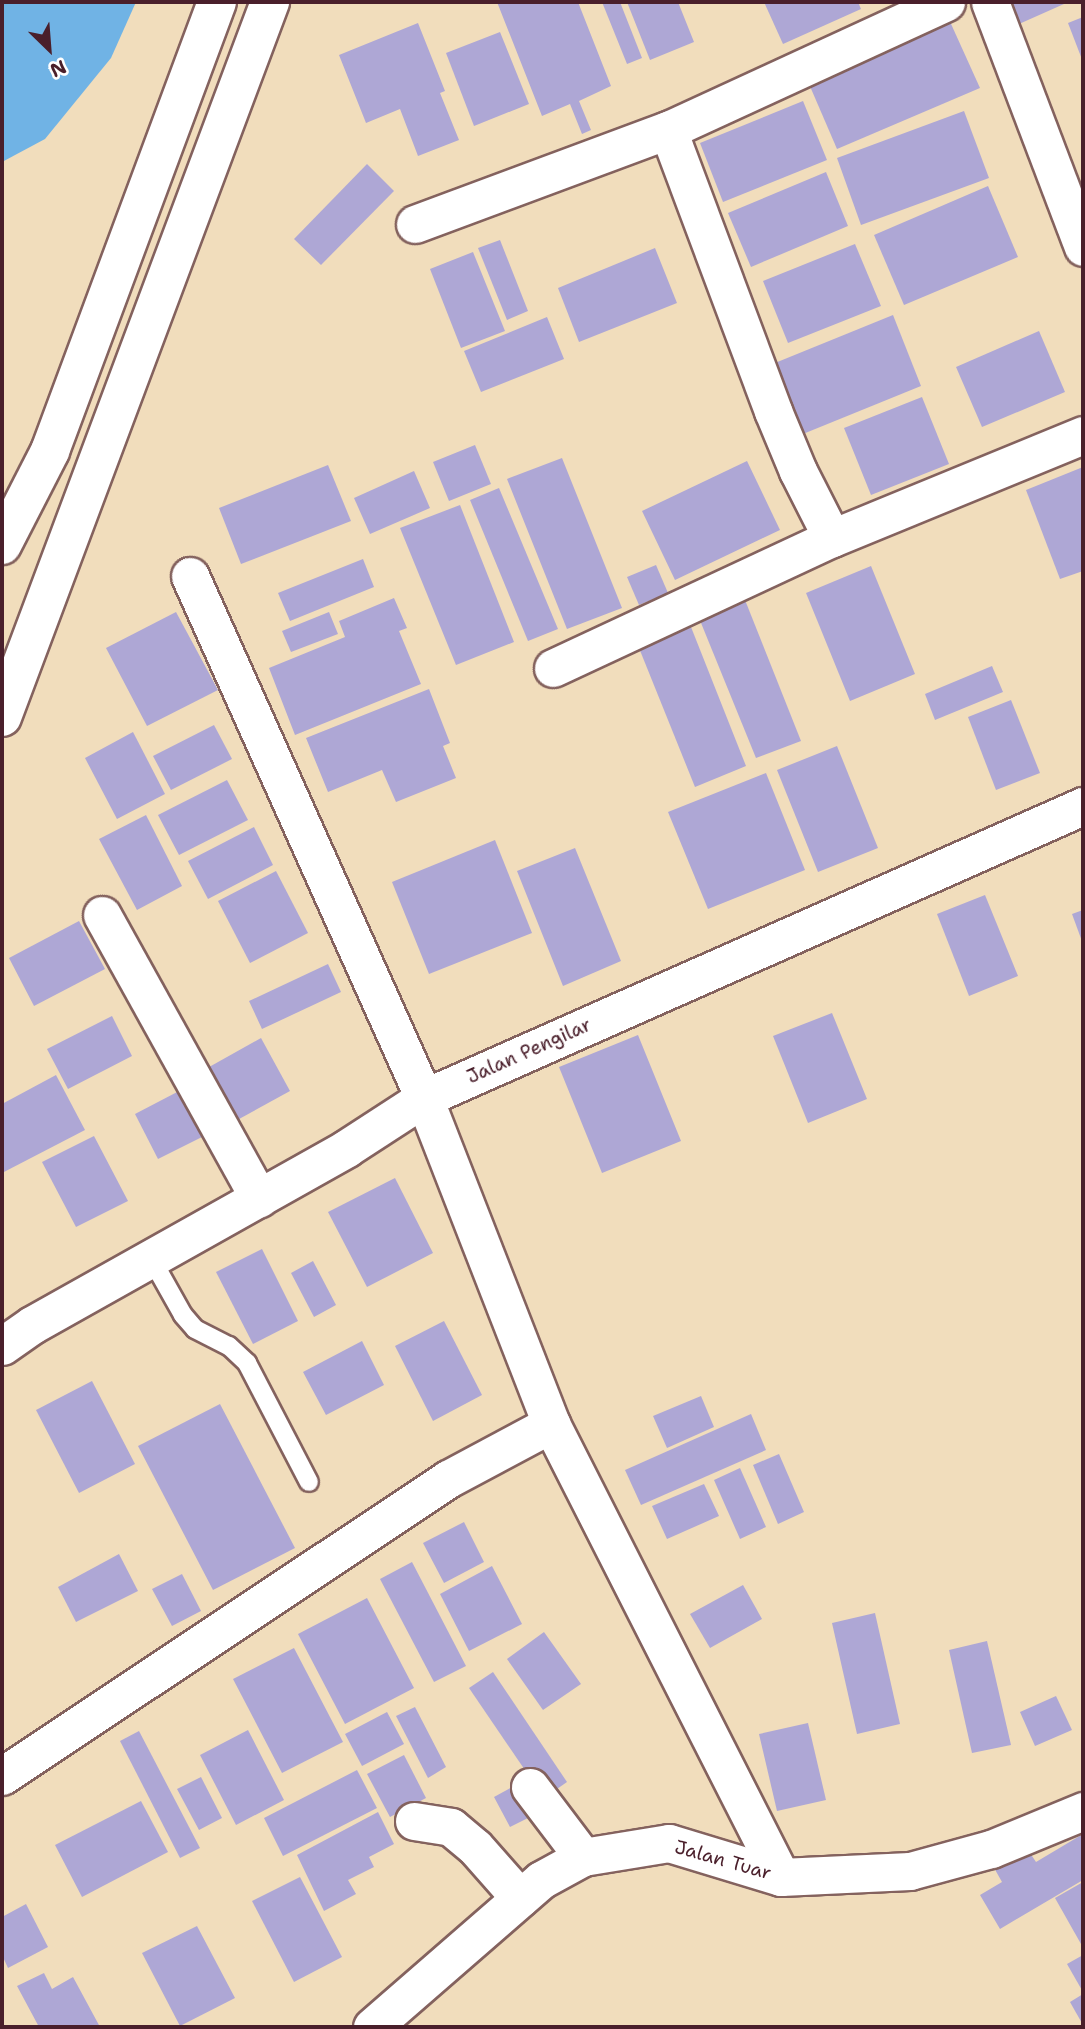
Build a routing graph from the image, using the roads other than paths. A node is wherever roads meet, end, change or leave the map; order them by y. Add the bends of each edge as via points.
1 (216, 2) edge
2 (270, 2) edge
3 (946, 2) edge
4 (990, 2) edge
5 (668, 130) junction
6 (1070, 167) edge
7 (415, 224) dead end
8 (1083, 247) edge
9 (142, 348) junction
10 (1083, 435) edge
11 (50, 450) junction
12 (832, 538) junction
13 (2, 545) edge
14 (2, 563) edge
15 (190, 576) dead end
16 (2, 656) edge
17 (553, 668) dead end
18 (2, 717) edge
19 (1083, 806) edge
20 (102, 915) dead end
21 (424, 1098) junction
22 (259, 1198) junction
23 (151, 1258) junction
24 (2, 1346) edge
25 (551, 1424) junction
26 (309, 1482) dead end
27 (2, 1776) edge
28 (530, 1787) dead end
29 (1083, 1811) edge
30 (414, 1821) dead end
31 (583, 1857) junction
32 (781, 1877) junction
33 (520, 1898) junction
34 (372, 2027) edge

1 - 11 highway
2 - 9 highway
3 - 5 street
4 - 6 street
5 - 7 street
5 - 12 street via 797,471
6 - 8 street
9 - 16 highway
9 - 18 highway
10 - 12 street
11 - 13 highway
11 - 14 highway
12 - 17 street
15 - 21 street
19 - 21 street, Jalan Pengilar
20 - 22 street
21 - 22 street, Jalan Pengilar
21 - 25 street
22 - 23 street, Jalan Pengilar
23 - 24 street, Jalan Pengilar
23 - 26 lane via 195,1329 229,1346 247,1363
25 - 27 street via 448,1479
25 - 32 street
28 - 31 street
29 - 32 street, Jalan Tuar via 991,1849 910,1871
30 - 33 street via 451,1827
31 - 32 street, Jalan Tuar via 669,1843
31 - 33 street, Jalan Tuar via 541,1880
33 - 34 street, Jalan Tuar

